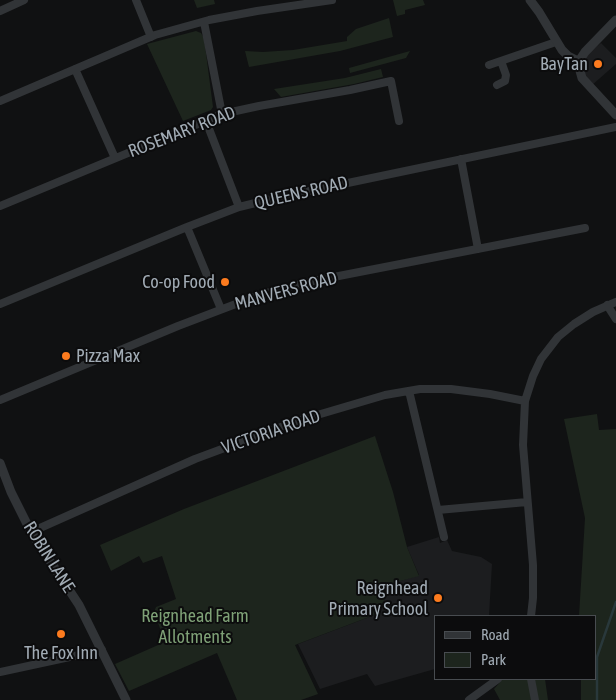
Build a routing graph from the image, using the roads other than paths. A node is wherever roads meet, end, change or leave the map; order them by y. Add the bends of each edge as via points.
1 (24, 0) edge
2 (136, 0) edge
3 (332, 0) edge
4 (530, 0) edge
5 (0, 11) edge
6 (616, 20) edge
7 (204, 22) junction
8 (152, 37) junction
9 (556, 42) junction
10 (501, 61) junction
11 (580, 62) junction
12 (489, 65) dead end
13 (75, 69) junction
14 (497, 85) dead end
15 (0, 101) edge
16 (222, 114) junction
17 (616, 115) edge
18 (206, 121) junction
19 (398, 121) dead end
20 (616, 127) edge
21 (114, 158) junction
22 (461, 159) junction
23 (0, 206) edge
24 (239, 207) junction
25 (188, 227) junction
26 (586, 228) dead end
27 (478, 249) junction
28 (616, 302) edge
29 (0, 304) edge
30 (606, 305) junction
31 (221, 309) junction
32 (616, 319) edge
33 (409, 391) junction
34 (0, 400) edge
35 (525, 401) junction
36 (0, 463) edge
37 (527, 502) junction
38 (438, 510) junction
39 (31, 532) junction
40 (444, 537) dead end
41 (531, 615) edge
42 (102, 650) junction
43 (0, 672) edge
44 (497, 680) edge
45 (532, 680) edge
46 (126, 700) edge
47 (469, 700) edge
48 (535, 700) edge

1 - 5 street
2 - 8 street
3 - 7 street
4 - 9 street
6 - 11 street via 587,49
7 - 8 street
7 - 16 street
8 - 13 street
9 - 10 street
9 - 11 street via 565,54
10 - 12 street
10 - 14 street via 505,82
11 - 17 street via 582,78
13 - 15 street
13 - 21 street
16 - 18 street, ROSEMARY ROAD
16 - 19 street, ROSEMARY ROAD via 391,80
18 - 21 street, ROSEMARY ROAD
18 - 24 street
20 - 22 street, QUEENS ROAD
21 - 23 street, ROSEMARY ROAD
22 - 24 street, QUEENS ROAD
22 - 27 street
24 - 25 street, QUEENS ROAD
25 - 29 street, QUEENS ROAD
25 - 31 street
26 - 27 street, MANVERS ROAD
27 - 31 street, MANVERS ROAD via 308,282
28 - 30 street
30 - 32 street
30 - 35 street via 558,337 533,376
31 - 34 street, MANVERS ROAD
33 - 35 street, VICTORIA ROAD via 469,390
33 - 38 street
33 - 39 street, VICTORIA ROAD via 297,421 212,452
35 - 37 street via 523,445
36 - 39 street, ROBIN LANE
37 - 38 street
37 - 41 street via 533,565
38 - 40 street
39 - 42 street, ROBIN LANE via 79,605
42 - 43 street
42 - 46 street, ROBIN LANE
44 - 47 street
45 - 48 street

